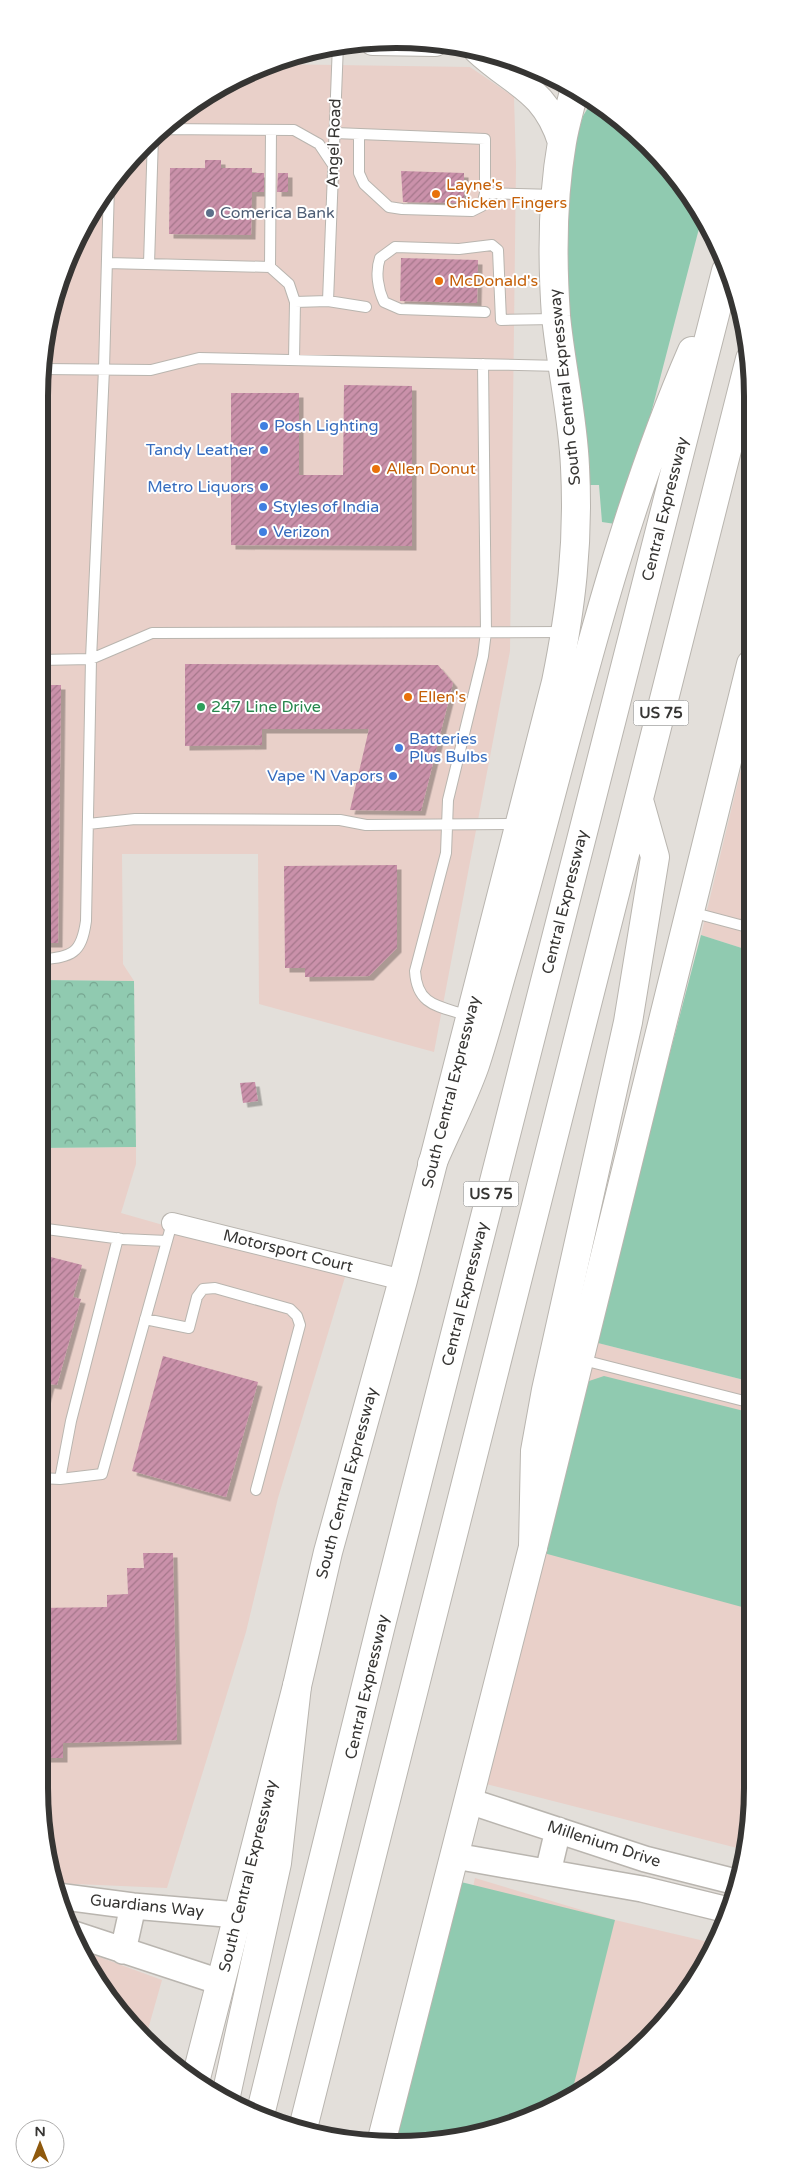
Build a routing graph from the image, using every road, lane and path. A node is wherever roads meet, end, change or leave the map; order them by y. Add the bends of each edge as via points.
1 (338, 52) edge
2 (488, 60) edge
3 (576, 98) edge
4 (173, 128) edge
5 (271, 130) junction
6 (335, 133) junction
7 (359, 134) junction
8 (562, 142) junction
9 (153, 147) edge
10 (334, 165) junction
11 (485, 192) junction
12 (556, 195) junction
13 (108, 199) edge
14 (106, 263) junction
15 (149, 264) junction
16 (270, 267) junction
17 (724, 278) edge
18 (724, 279) edge
19 (328, 301) junction
20 (295, 302) junction
21 (366, 307) dead end
22 (485, 312) dead end
23 (557, 319) junction
24 (294, 360) junction
25 (483, 364) junction
26 (563, 366) junction
27 (48, 369) edge
28 (104, 369) junction
29 (744, 383) edge
30 (486, 632) junction
31 (566, 632) junction
32 (90, 659) junction
33 (48, 660) edge
34 (744, 692) edge
35 (639, 798) junction
36 (88, 824) junction
37 (519, 824) junction
38 (446, 826) junction
39 (690, 912) junction
40 (744, 927) edge
41 (48, 959) edge
42 (470, 1016) junction
43 (432, 1164) junction
44 (48, 1229) edge
45 (170, 1232) junction
46 (118, 1238) junction
47 (403, 1280) junction
48 (145, 1318) junction
49 (578, 1358) junction
50 (744, 1400) edge
51 (48, 1478) edge
52 (60, 1479) junction
53 (256, 1490) dead end
54 (533, 1547) junction
55 (297, 1686) junction
56 (469, 1801) junction
57 (558, 1830) junction
58 (455, 1856) junction
59 (548, 1872) junction
60 (732, 1881) edge
61 (65, 1897) edge
62 (133, 1906) junction
63 (723, 1909) edge
64 (237, 1915) junction
65 (81, 1937) edge
66 (123, 1951) junction
67 (220, 1982) junction
68 (197, 2074) edge
69 (227, 2093) edge
70 (261, 2109) edge
71 (304, 2124) edge
72 (383, 2136) edge

1 - 6 lane, Angel Road
2 - 8 main road via 531,90 555,121
3 - 8 main road, South Central Expressway
4 - 5 lane
5 - 10 lane via 294,130 308,136 319,144
5 - 16 lane
6 - 7 lane
6 - 10 lane, Angel Road
7 - 11 lane via 485,139
7 - 11 lane via 359,173 364,184 389,206 472,211 482,206
8 - 12 main road, South Central Expressway
9 - 15 lane
10 - 19 lane, Angel Road
11 - 12 lane
12 - 23 main road, South Central Expressway via 554,285
13 - 14 lane
14 - 15 lane
14 - 28 lane
15 - 16 lane
16 - 20 lane via 288,284
17 - 43 main road via 665,413 583,676 520,912 474,1066
18 - 70 main road, Central Expressway / US 75 via 382,1621
19 - 20 lane
19 - 21 lane
20 - 24 lane
22 - 23 lane via 400,309 384,302 379,285 380,258 395,247 459,249 492,245 499,256 501,320
23 - 26 main road, South Central Expressway
24 - 25 lane
24 - 28 lane via 199,358 151,370
25 - 26 lane
25 - 30 lane
26 - 31 main road, South Central Expressway via 575,466 576,526 574,576
27 - 28 lane
28 - 32 lane
29 - 35 main road, US 75
30 - 31 lane
30 - 32 lane via 152,633
30 - 38 lane via 448,800
31 - 37 main road, South Central Expressway
32 - 33 lane
32 - 36 lane
34 - 39 main road
35 - 54 main road via 655,857 628,1022 537,1442
35 - 71 main road, US 75
36 - 38 lane via 134,819 340,820 366,825
36 - 41 lane via 83,941 75,951
37 - 38 lane
37 - 42 main road, South Central Expressway
38 - 42 lane via 446,853 415,971 416,984 420,995 428,1001
39 - 40 lane
39 - 49 main road
42 - 43 main road, South Central Expressway
43 - 47 main road, South Central Expressway
44 - 46 lane
45 - 46 lane
45 - 47 street, Motorsport Court
45 - 48 lane
46 - 52 lane via 71,1422
47 - 55 main road, South Central Expressway via 328,1552
48 - 52 lane via 102,1474
48 - 53 lane via 189,1328 197,1297 203,1289 215,1288 290,1309 297,1316 300,1325
49 - 50 lane
49 - 54 main road
51 - 52 lane
54 - 56 main road
55 - 64 main road, South Central Expressway
55 - 69 main road via 278,1863
56 - 57 street, Millenium Drive
56 - 58 main road
57 - 59 street
57 - 60 street, Millenium Drive via 645,1859
58 - 59 street, Millenium Drive
58 - 72 main road
59 - 63 street, Millenium Drive via 642,1889
61 - 62 street, Guardians Way
62 - 64 street, Guardians Way
62 - 66 street
64 - 67 main road, South Central Expressway
65 - 66 street
66 - 67 street
67 - 68 main road, South Central Expressway

